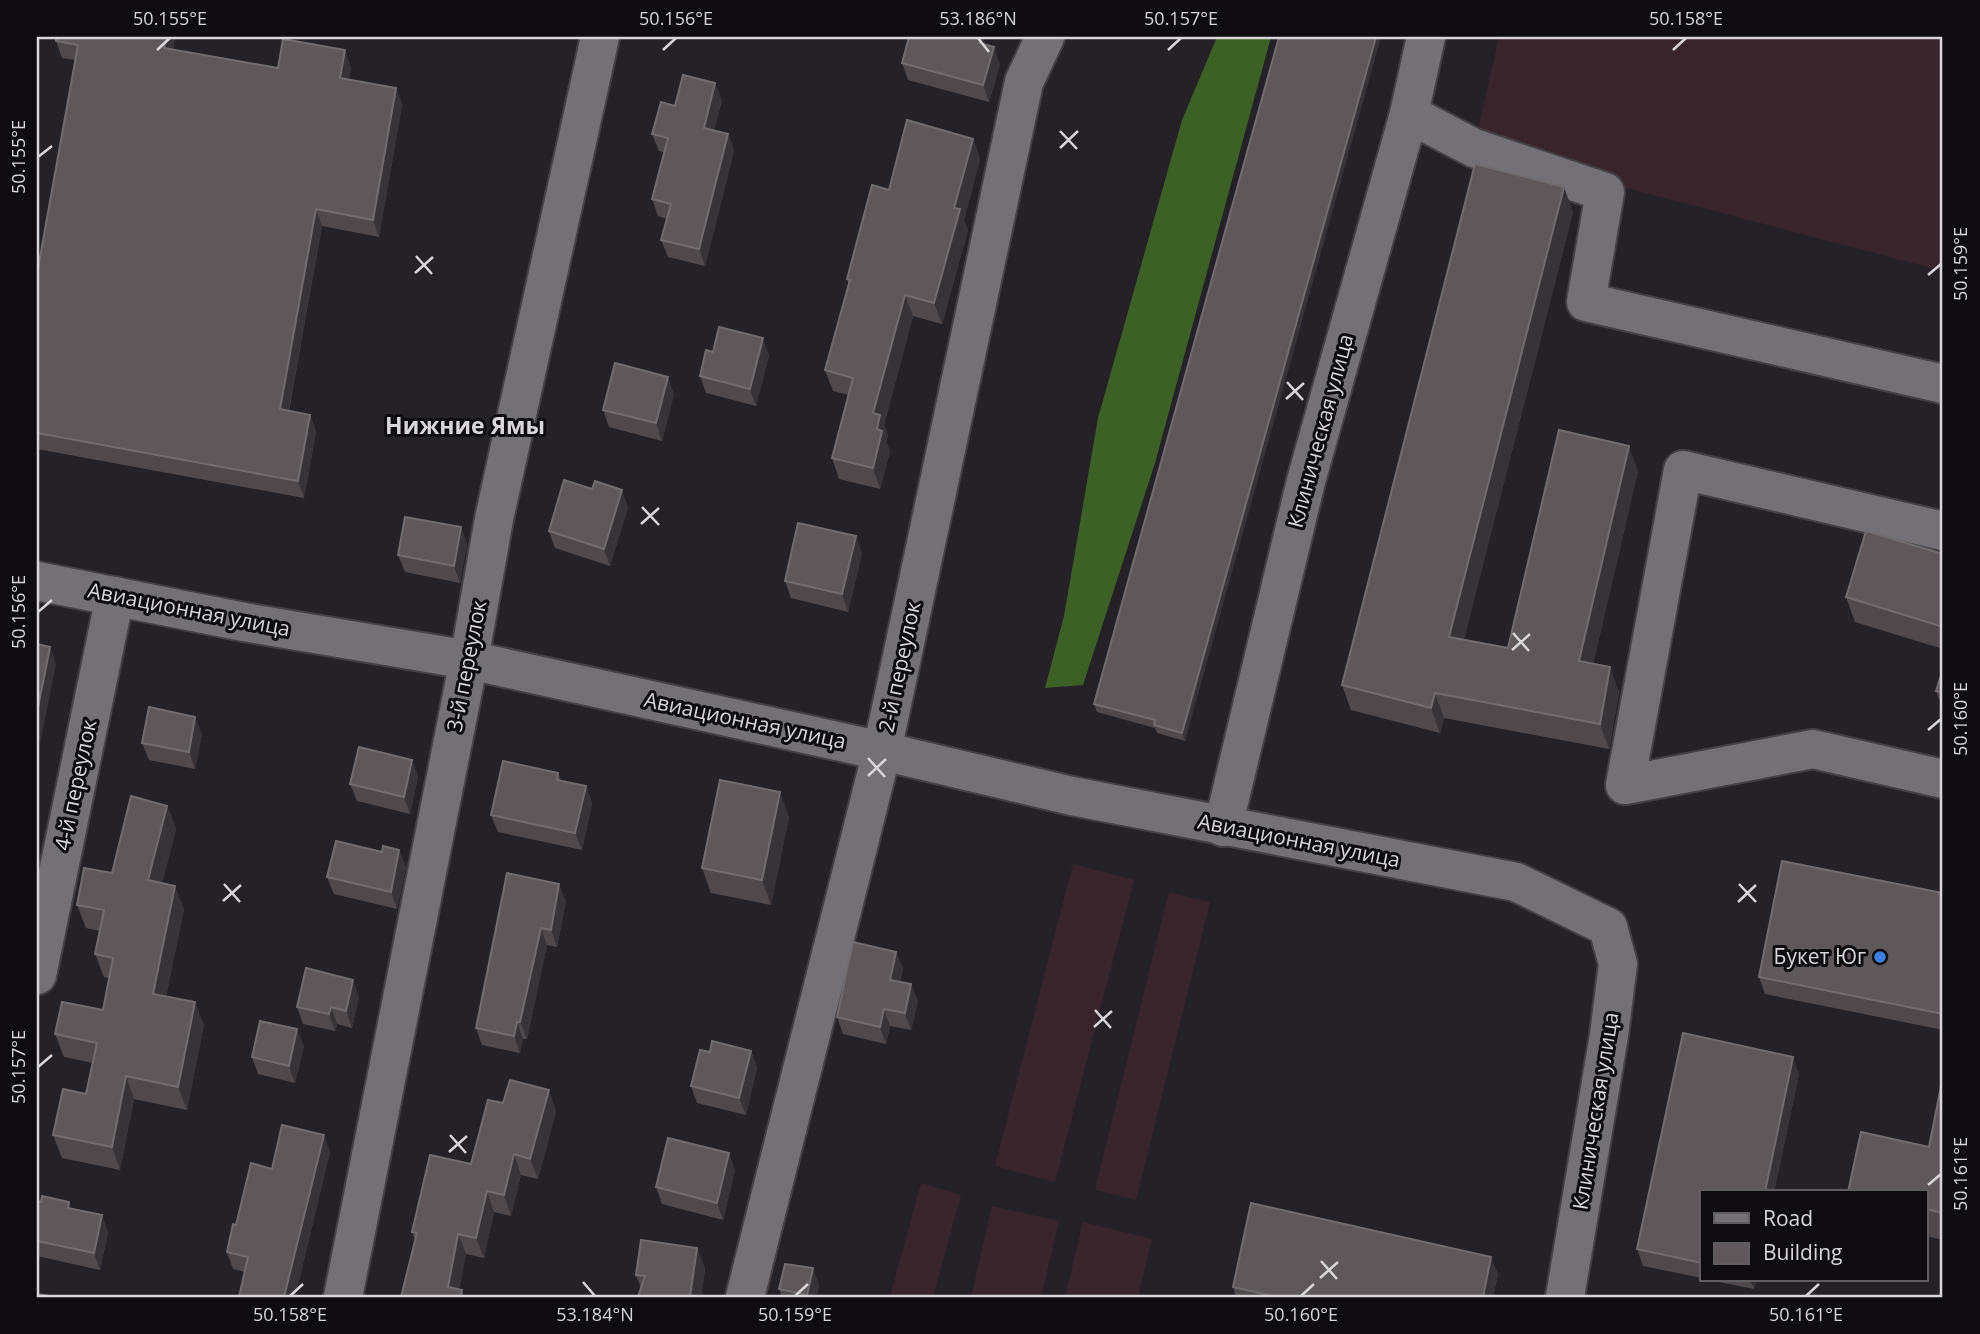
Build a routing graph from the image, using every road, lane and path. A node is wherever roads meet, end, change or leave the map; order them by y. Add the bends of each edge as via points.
1 (600, 37) edge
2 (1045, 37) edge
3 (1426, 37) edge
4 (1409, 114) junction
5 (1943, 384) edge
6 (1943, 531) edge
7 (37, 581) edge
8 (115, 596) junction
9 (469, 660) junction
10 (882, 751) junction
11 (1943, 779) edge
12 (1223, 827) junction
13 (1608, 926) joint
14 (37, 975) edge
15 (343, 1297) edge
16 (745, 1297) edge
17 (1565, 1297) edge

1 - 9 street, 3-й переулок via 494,519
2 - 10 street, 2-й переулок via 1024,82
3 - 4 street, Клиническая улица
4 - 5 street via 1474,148 1605,192 1586,302
4 - 12 street, Клиническая улица via 1306,481
6 - 11 street via 1683,470 1625,785 1813,749
7 - 8 street, Авиационная улица
8 - 9 street, Авиационная улица
8 - 14 street, 4-й переулок
9 - 10 street, Авиационная улица
9 - 15 street, 3-й переулок
10 - 12 street, Авиационная улица
10 - 16 street, 2-й переулок
12 - 13 street, Авиационная улица via 1516,882
13 - 17 street, Клиническая улица via 1619,964

